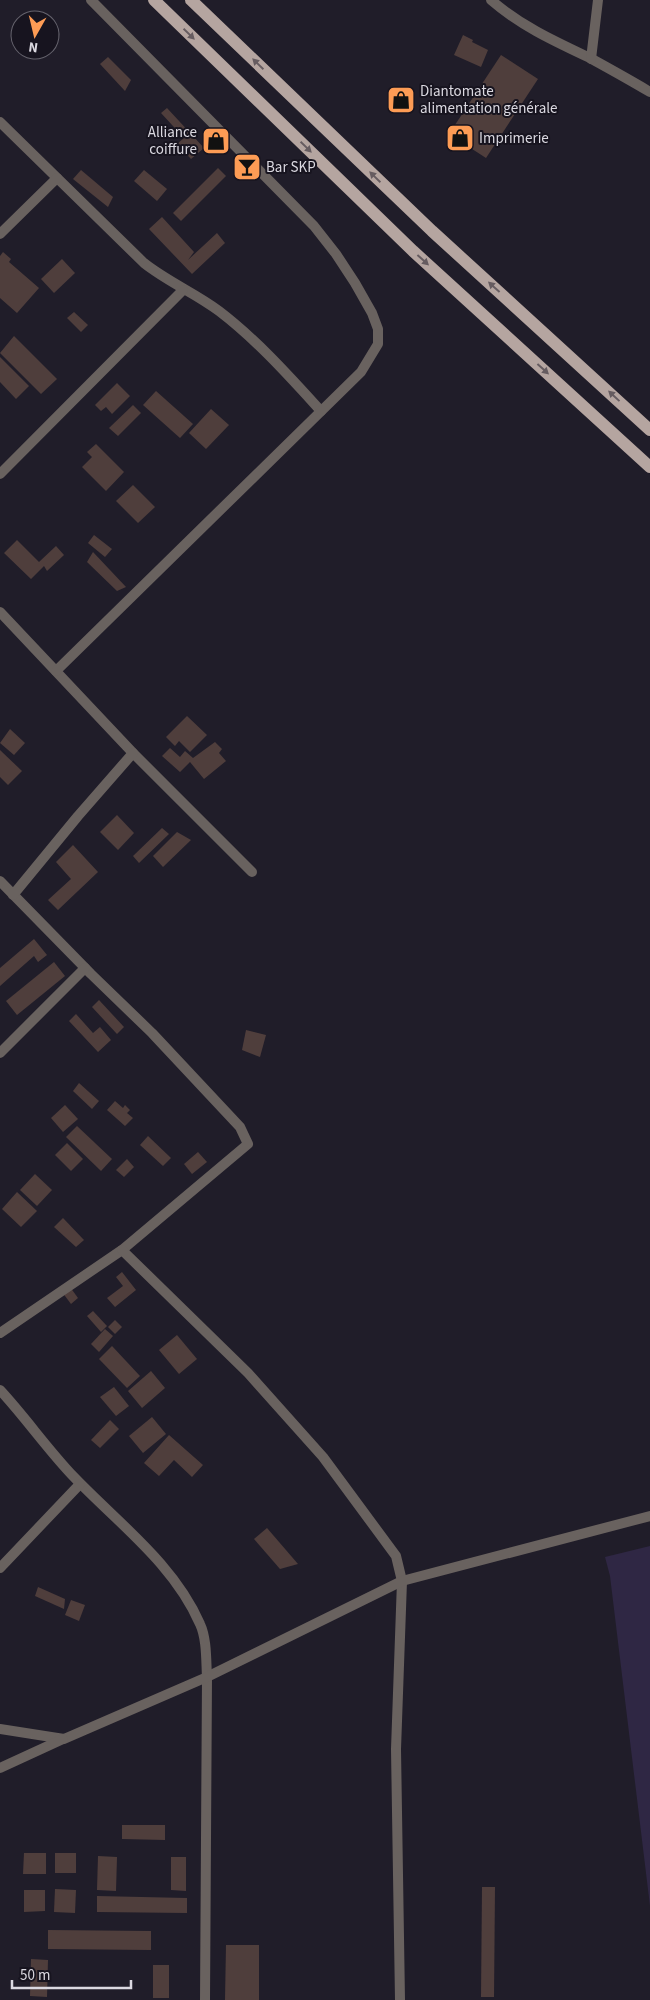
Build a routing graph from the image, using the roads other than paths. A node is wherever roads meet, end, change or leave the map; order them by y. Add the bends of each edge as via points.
1 (91, 0) edge
2 (154, 0) edge
3 (191, 0) edge
4 (491, 0) edge
5 (598, 0) edge
6 (591, 59) junction
7 (650, 92) edge
8 (0, 122) edge
9 (57, 178) junction
10 (0, 234) edge
11 (183, 290) junction
12 (321, 411) junction
13 (650, 430) edge
14 (650, 467) edge
15 (0, 474) edge
16 (0, 612) edge
17 (56, 671) junction
18 (133, 753) junction
19 (252, 872) dead end
20 (0, 881) edge
21 (13, 895) junction
22 (85, 968) junction
23 (0, 1053) edge
24 (122, 1250) junction
25 (0, 1332) edge
26 (0, 1390) edge
27 (80, 1484) junction
28 (650, 1516) edge
29 (0, 1568) edge
30 (402, 1581) junction
31 (208, 1677) junction
32 (0, 1729) edge
33 (64, 1739) junction
34 (0, 1768) edge
35 (205, 2000) edge
36 (400, 2000) edge

1 - 12 street via 314,226 356,282 378,329 378,344 361,372
2 -> 14 main road via 413,251
13 -> 3 main road via 432,231
4 - 6 street via 511,18
5 - 6 street
6 - 7 street
8 - 9 street
9 - 10 street
9 - 11 street via 144,263
11 - 12 street via 219,311 238,327
11 - 15 street
12 - 17 street
16 - 17 street
17 - 18 street
18 - 19 street
18 - 21 street
20 - 21 street
21 - 22 street
22 - 23 street
22 - 24 street via 152,1033 240,1127 248,1144
24 - 25 street
24 - 30 street via 248,1373 323,1457 396,1556
26 - 27 street
27 - 29 street
27 - 31 street via 146,1548 182,1591 201,1626
28 - 30 street
30 - 31 street
30 - 36 street via 396,1749
31 - 33 street
31 - 35 street
32 - 33 street
33 - 34 street

